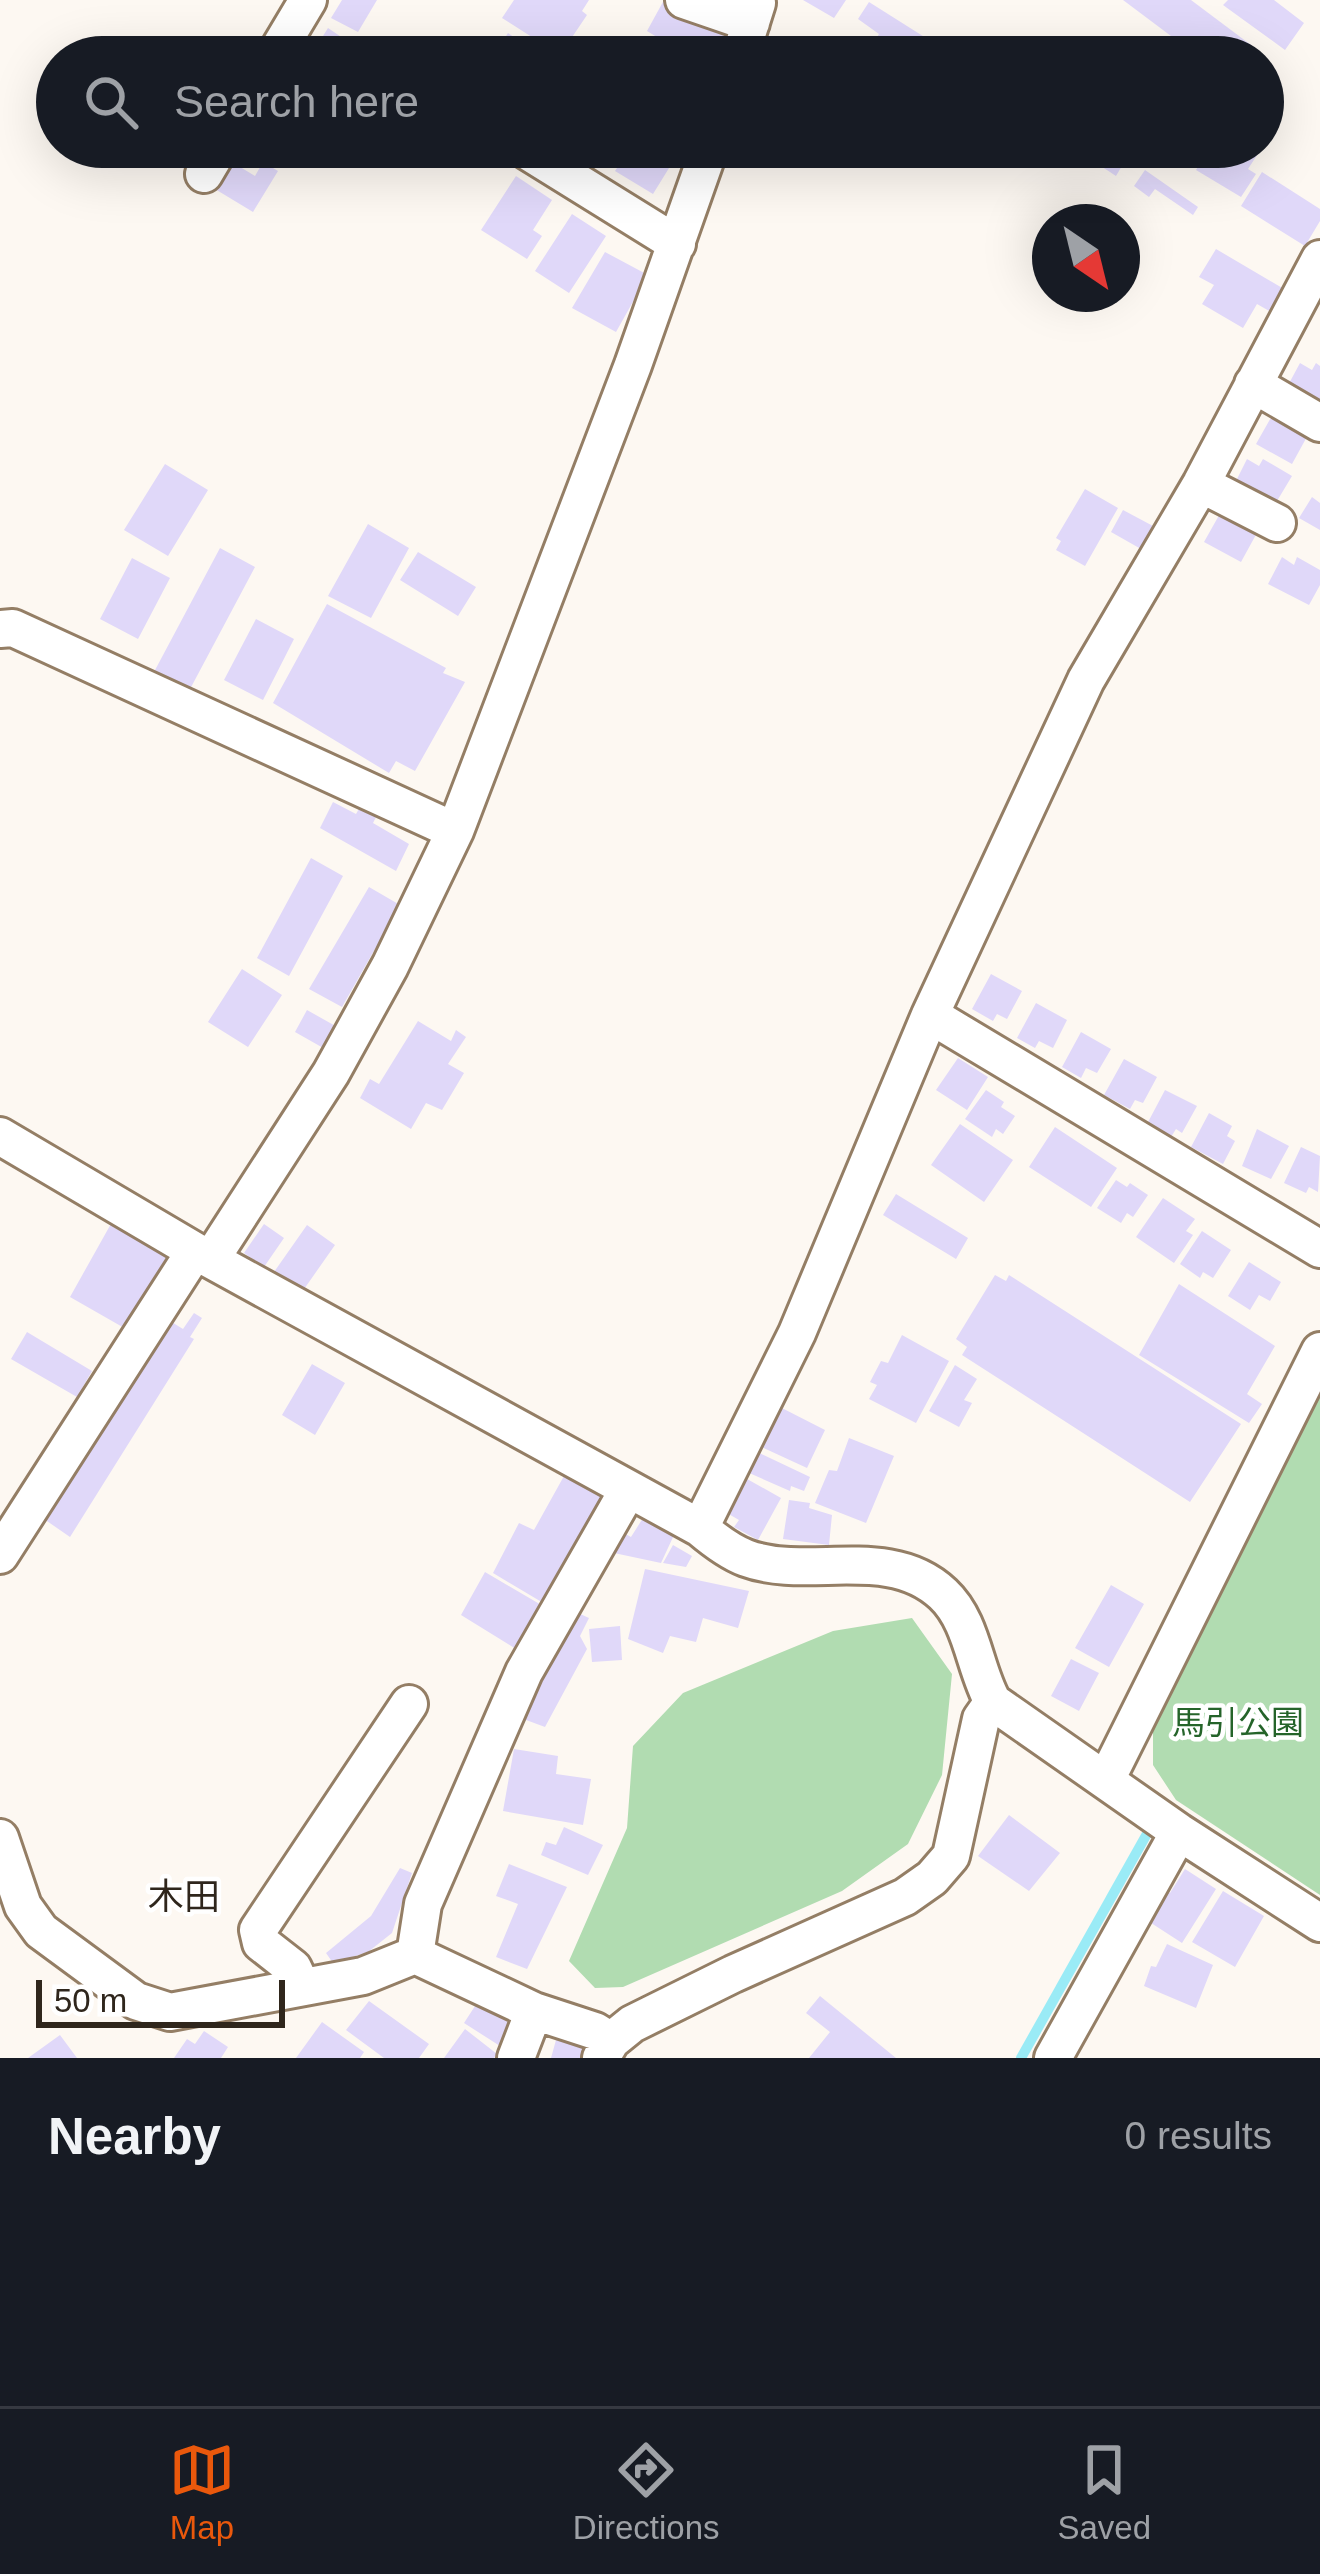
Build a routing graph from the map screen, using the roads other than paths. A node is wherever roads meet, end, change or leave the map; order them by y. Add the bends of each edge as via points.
1 (308, 0) edge
2 (684, 0) edge
3 (750, 27) edge
4 (287, 36) edge
5 (554, 168) edge
6 (703, 168) edge
7 (677, 244) junction
8 (1320, 259) edge
9 (1253, 384) junction
10 (1320, 423) edge
11 (1201, 484) junction
12 (1277, 523) dead end
13 (0, 629) edge
14 (455, 831) junction
15 (929, 1015) junction
16 (0, 1136) edge
17 (1320, 1249) edge
18 (203, 1255) junction
19 (1320, 1351) edge
20 (628, 1490) junction
21 (700, 1528) junction
22 (0, 1556) edge
23 (993, 1702) junction
24 (409, 1704) dead end
25 (1106, 1780) junction
26 (1179, 1832) junction
27 (0, 1838) edge
28 (11, 1917) edge
29 (1320, 1923) edge
30 (415, 1955) junction
31 (302, 1987) junction
32 (534, 2011) junction
33 (606, 2049) edge
34 (516, 2058) edge
35 (1053, 2058) edge

1 - 4 street
2 - 3 street
5 - 7 street
6 - 7 street
7 - 14 street
8 - 9 street
9 - 10 street
9 - 11 street
11 - 12 street
11 - 15 street via 1086,680
13 - 14 street via 13,628
14 - 18 street via 332,1073
15 - 17 street
15 - 21 street via 797,1333
16 - 18 street
18 - 20 street
18 - 22 street
19 - 25 street
20 - 21 street
20 - 30 street via 524,1672 423,1904
21 - 23 street via 746,1558 879,1565 943,1594 978,1655
23 - 25 street
23 - 33 street via 981,1719 951,1856 932,1878 632,2024
24 - 31 street via 258,1930
25 - 26 street
26 - 29 street
26 - 35 street
27 - 28 street
28 - 31 street via 136,2001 170,2012
30 - 31 street via 363,1976
30 - 32 street
32 - 33 street via 595,2031
32 - 34 street

